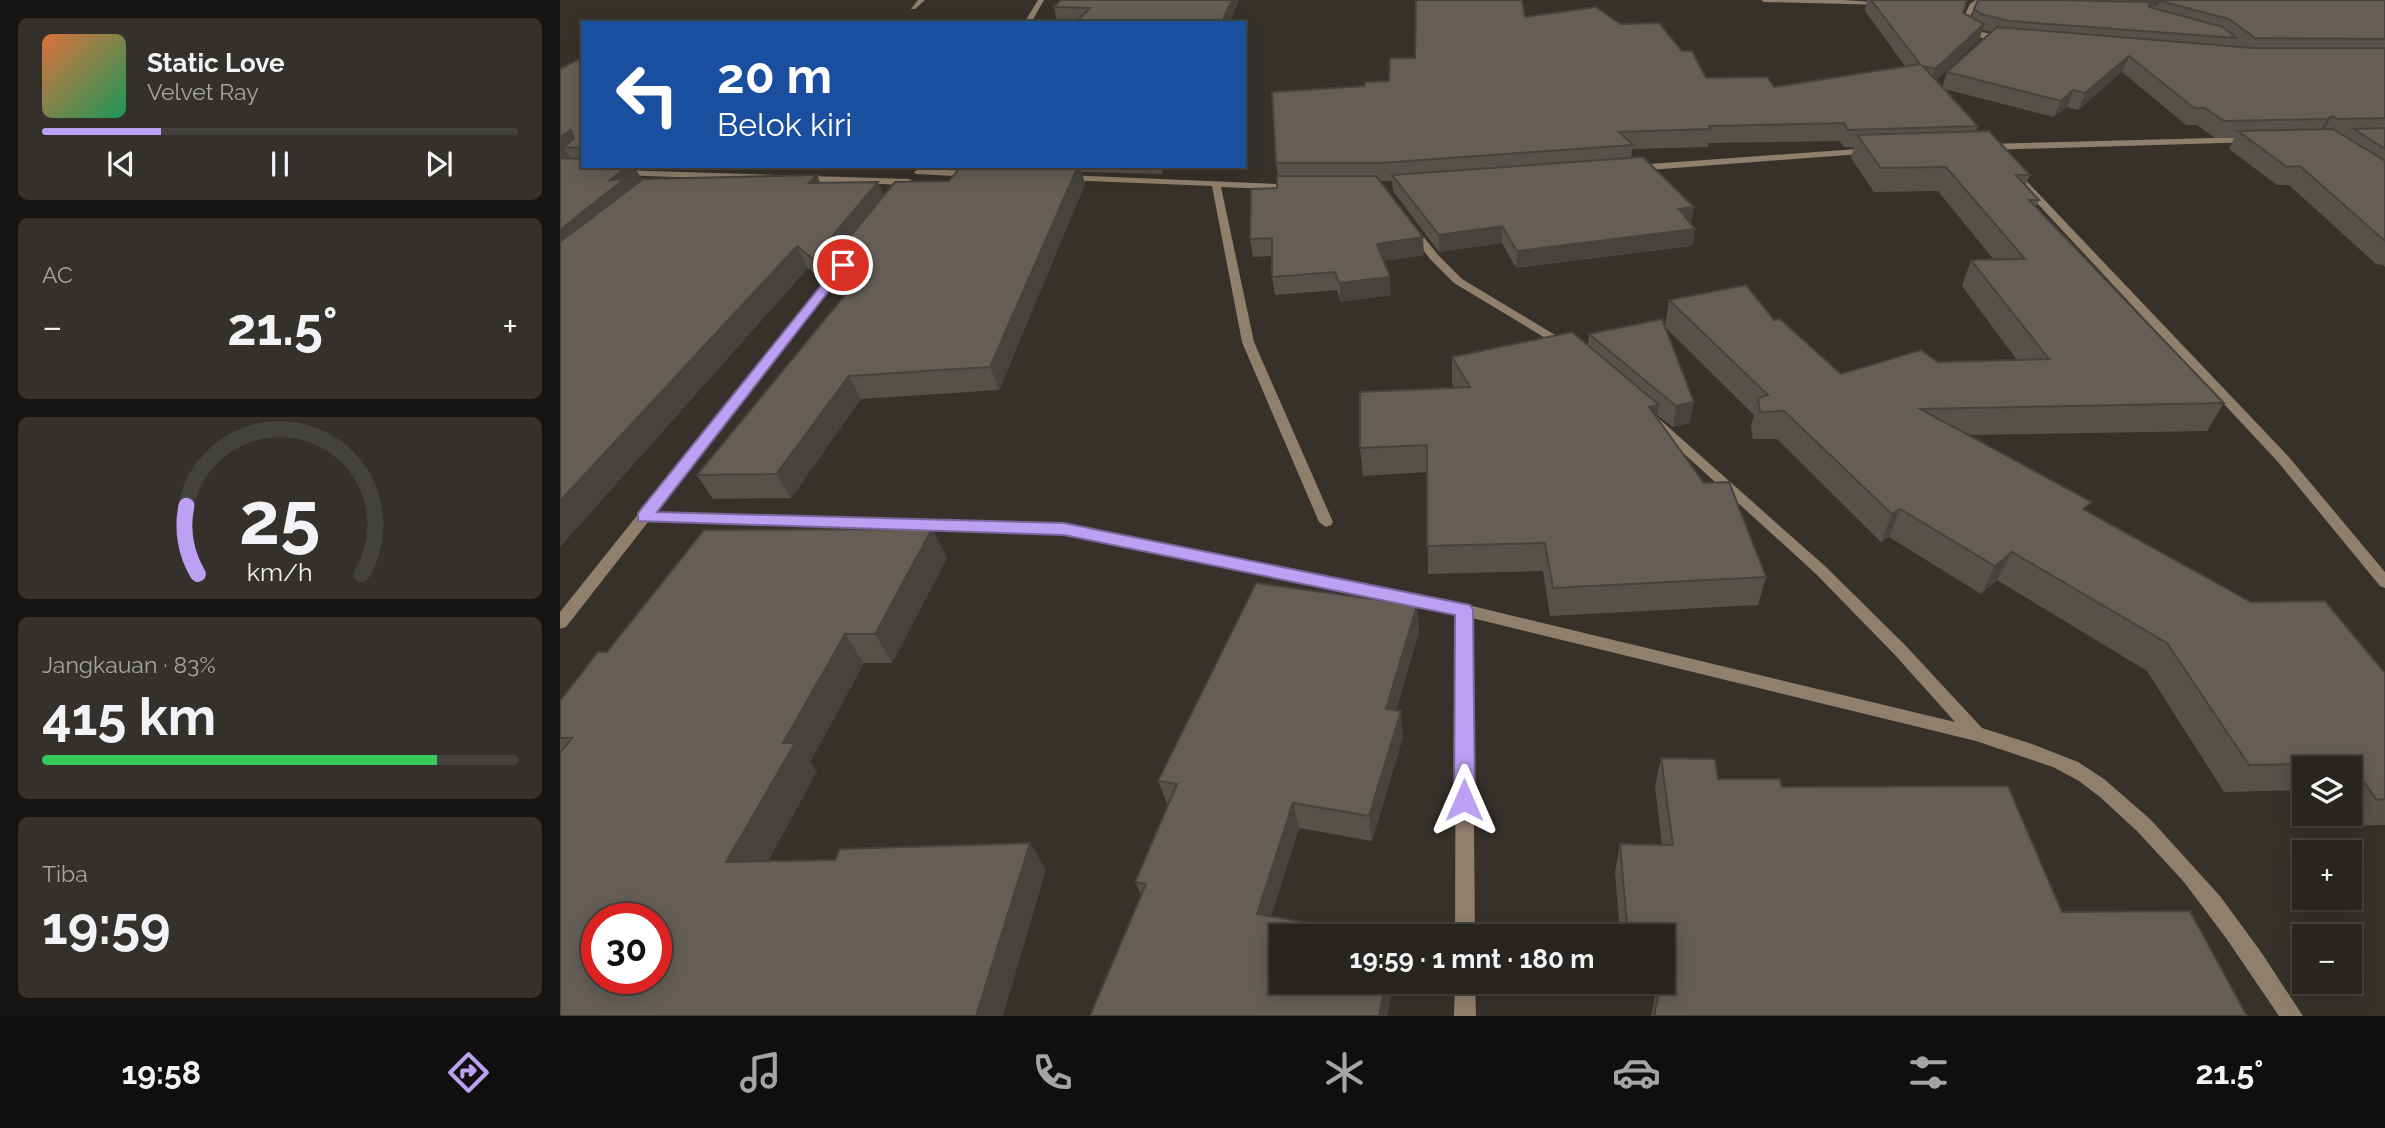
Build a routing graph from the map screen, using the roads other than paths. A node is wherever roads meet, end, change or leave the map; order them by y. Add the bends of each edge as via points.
1 (922, 0) edge
2 (1041, 0) edge
3 (1764, 0) edge
4 (1980, 3) edge
5 (1897, 4) edge
6 (1961, 4) edge
7 (913, 8) dead end
8 (1028, 21) edge
9 (1990, 37) junction
10 (2015, 40) edge
11 (1981, 46) edge
12 (2265, 140) edge
13 (1885, 150) edge
14 (1627, 169) edge
15 (612, 173) edge
16 (678, 173) junction
17 (917, 173) edge
18 (986, 174) edge
19 (1054, 177) edge
20 (1216, 184) junction
21 (1307, 188) edge
22 (657, 190) edge
23 (901, 192) edge
24 (1404, 217) edge
25 (849, 257) edge
26 (1576, 354) edge
27 (1646, 414) edge
28 (644, 517) junction
29 (1326, 522) dead end
30 (2385, 582) edge
31 (1464, 610) junction
32 (560, 623) edge
33 (1976, 734) junction
34 (1465, 924) edge
35 (1465, 994) edge
36 (1465, 1016) edge
37 (2292, 1016) edge

1 - 7 street
2 - 8 street
3 - 5 street
4 - 6 street
4 - 9 street via 1964,28
9 - 10 street
9 - 11 street
12 - 30 street via 1983,147 2283,459
13 - 14 street
15 - 16 street
16 - 17 street
16 - 22 street
17 - 18 street
17 - 23 street
19 - 20 street
20 - 21 street
20 - 29 street via 1248,342
24 - 26 street via 1458,281
25 - 28 street
27 - 33 street via 1849,596
28 - 31 street via 1064,529
28 - 32 street
31 - 33 street
31 - 34 street
33 - 37 street via 2050,757 2088,776 2138,819 2236,936
35 - 36 street

